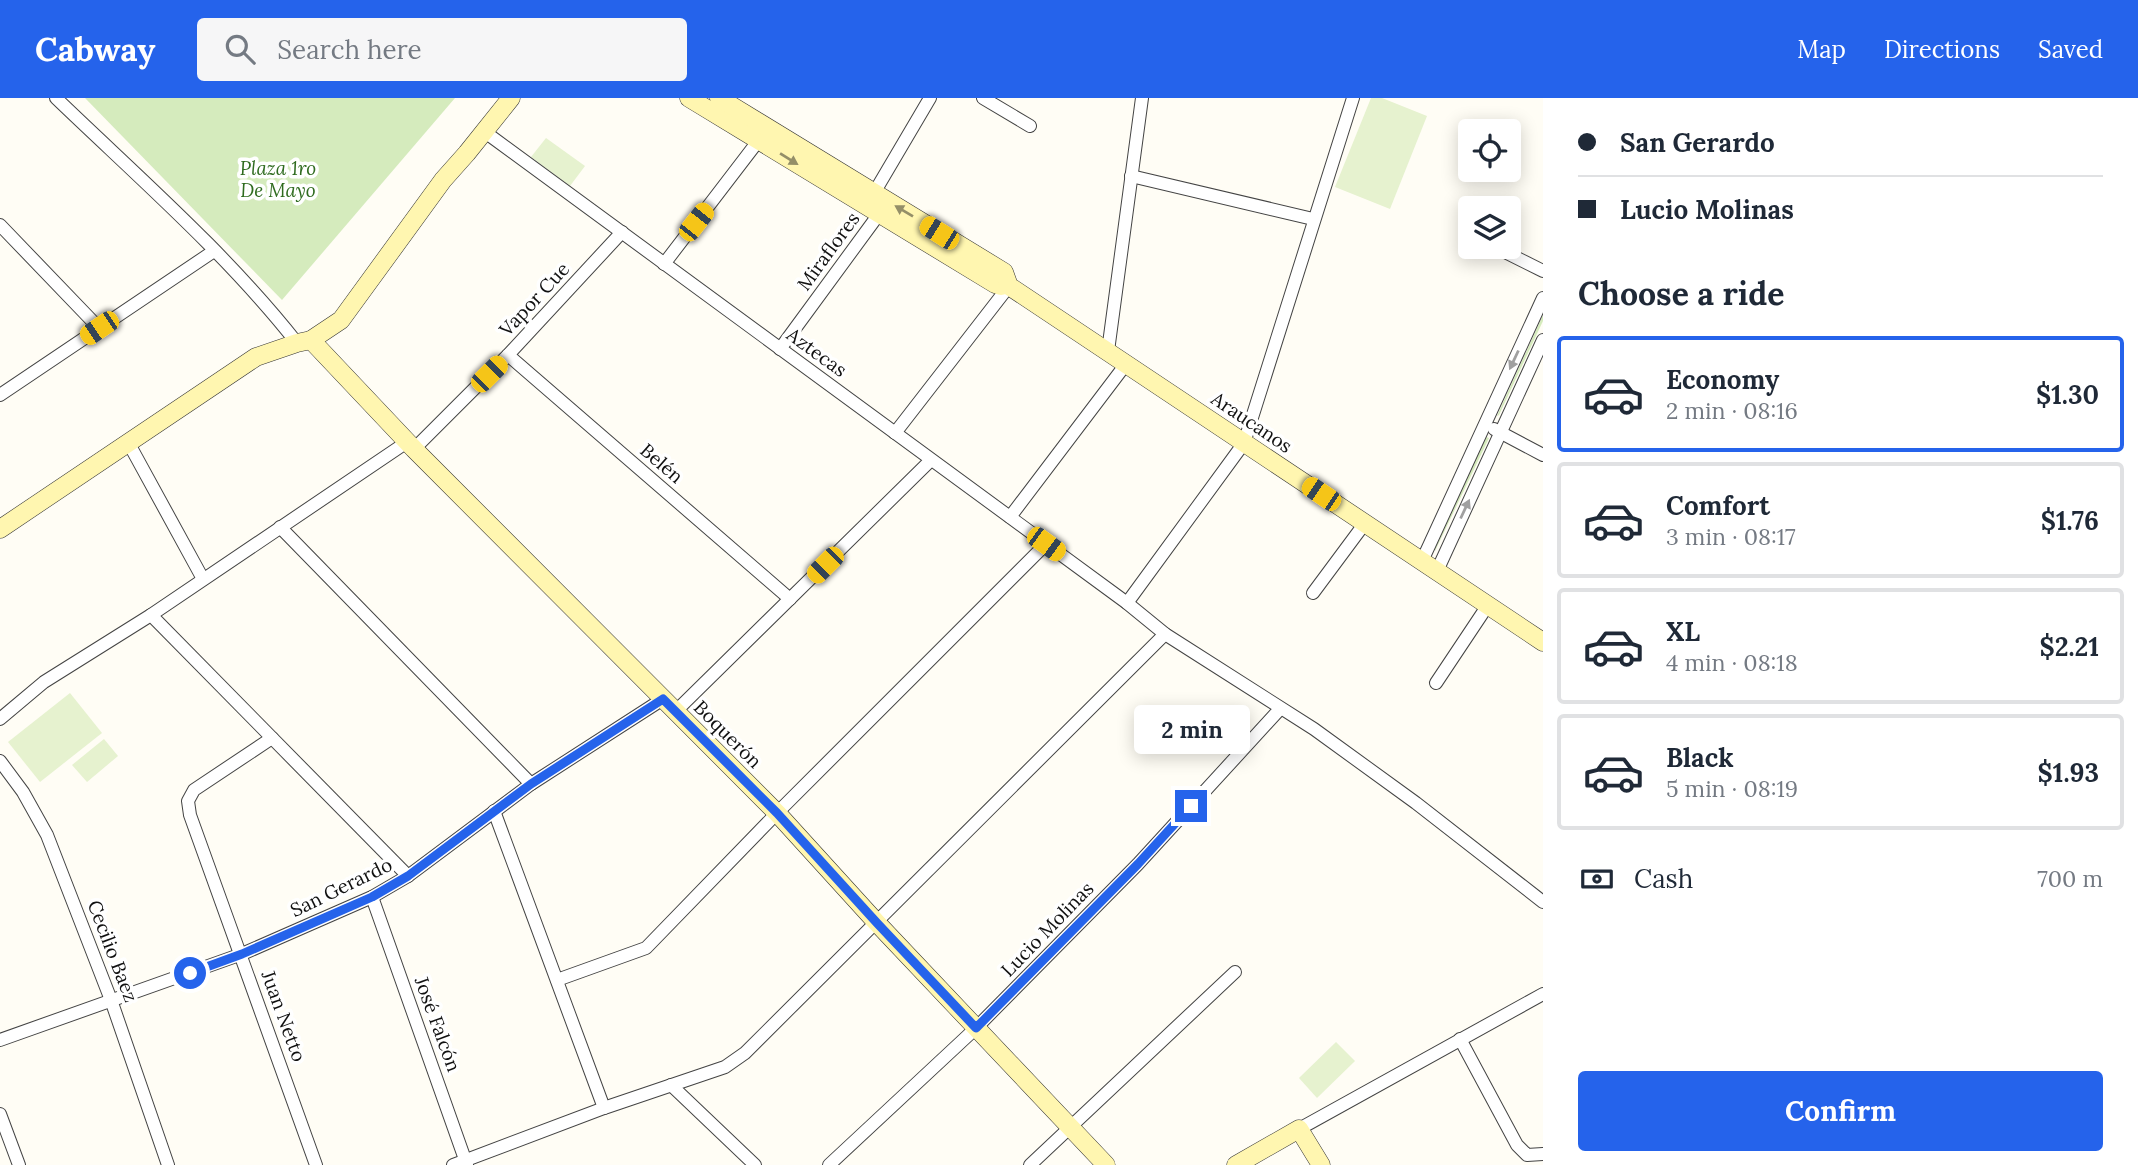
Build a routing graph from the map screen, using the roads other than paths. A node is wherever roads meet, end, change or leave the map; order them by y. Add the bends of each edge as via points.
1 (55, 98) edge
2 (511, 98) edge
3 (688, 98) edge
4 (719, 98) edge
5 (930, 98) edge
6 (983, 98) edge
7 (1142, 98) edge
8 (1353, 98) edge
9 (1030, 126) dead end
10 (485, 132) junction
11 (763, 134) junction
12 (1131, 176) junction
13 (874, 193) junction
14 (879, 214) junction
15 (1314, 219) junction
16 (0, 225) edge
17 (622, 232) junction
18 (214, 251) junction
19 (1519, 259) edge
20 (664, 264) junction
21 (1543, 271) edge
22 (1008, 285) junction
23 (1543, 298) edge
24 (99, 328) junction
25 (1543, 340) edge
26 (304, 342) junction
27 (780, 349) junction
28 (1108, 351) junction
29 (508, 355) junction
30 (1126, 364) junction
31 (0, 395) edge
32 (1484, 425) junction
33 (1501, 432) junction
34 (895, 433) junction
35 (128, 442) junction
36 (1244, 443) junction
37 (410, 446) junction
38 (1543, 454) edge
39 (931, 460) junction
40 (1010, 517) junction
41 (1365, 523) junction
42 (280, 527) junction
43 (0, 529) edge
44 (1046, 544) junction
45 (1429, 566) junction
46 (203, 579) junction
47 (1313, 593) dead end
48 (790, 600) junction
49 (1127, 603) junction
50 (1488, 605) junction
51 (150, 615) junction
52 (1166, 634) junction
53 (1543, 642) edge
54 (1436, 683) dead end
55 (669, 705) junction
56 (1280, 709) junction
57 (0, 719) edge
58 (272, 738) junction
59 (0, 761) edge
60 (531, 784) junction
61 (495, 811) junction
62 (777, 813) junction
63 (408, 876) junction
64 (372, 897) junction
65 (1543, 902) edge
66 (877, 923) junction
67 (242, 954) junction
68 (1235, 972) dead end
69 (556, 980) junction
70 (1543, 994) edge
71 (111, 1000) junction
72 (976, 1028) junction
73 (1460, 1039) junction
74 (0, 1040) edge
75 (671, 1085) junction
76 (604, 1108) junction
77 (0, 1114) edge
78 (1069, 1127) junction
79 (1299, 1129) junction
80 (1543, 1154) edge
81 (462, 1163) edge
82 (19, 1165) edge
83 (168, 1165) edge
84 (316, 1165) edge
85 (755, 1165) edge
86 (829, 1165) edge
87 (1030, 1165) edge
88 (1106, 1165) edge
89 (1236, 1165) edge
90 (1321, 1165) edge

1 - 18 street
2 - 10 street
3 - 11 street, Araucanos
4 - 11 street, Araucanos
5 - 13 street, Miraflores
6 - 9 street
7 - 12 street
8 - 15 street
10 - 17 street, Aztecas
10 - 26 street via 443,180 341,320
11 - 13 street, Araucanos
11 -> 14 street, Araucanos
11 - 20 street
12 - 15 street
12 - 28 street
13 - 14 street, Miraflores
22 -> 13 street, Araucanos via 1004,272
14 - 22 street, Araucanos via 995,284
14 - 27 street, Miraflores
15 - 36 street
16 - 24 street
17 - 20 street, Aztecas
17 - 29 street, Vapor Cue
18 - 24 street
18 - 26 street
19 - 21 street
20 - 27 street, Aztecas
22 - 28 street, Araucanos
22 - 34 street
23 -> 32 street
24 - 31 street
25 - 33 street
26 - 35 street via 256,357
26 - 37 street, Boquerón
27 - 34 street, Aztecas
28 - 30 street, Araucanos
29 - 37 street, Vapor Cue
29 - 48 street, Belén
30 - 36 street, Araucanos
30 - 40 street
32 - 33 street
32 - 45 street
33 - 38 street
45 -> 33 street
34 - 39 street, Aztecas
35 - 43 street
35 - 46 street
36 - 41 street, Araucanos
36 - 49 street
37 - 42 street, Vapor Cue
37 - 55 street, Boquerón
39 - 40 street, Aztecas
39 - 48 street, San Gerardo
40 - 44 street, Aztecas
41 - 45 street, Araucanos
41 - 47 street
42 - 46 street, Vapor Cue
42 - 60 street
44 - 49 street, Aztecas
44 - 62 street
45 - 50 street, Araucanos
46 - 51 street, Vapor Cue
48 - 55 street, San Gerardo
49 - 52 street, Aztecas
50 - 53 street, Araucanos
50 - 54 street
51 - 57 street, Vapor Cue via 44,682
51 - 58 street
52 - 56 street, Aztecas
52 - 66 street
55 - 60 street, San Gerardo
55 - 62 street, Boquerón
56 - 65 street, Aztecas via 1416,803
56 - 72 street, Lucio Molinas via 1138,864
58 - 63 street
58 - 67 street, Juan Netto via 194,790 188,801
59 - 71 street, Cecilio Baez via 47,835
60 - 61 street, San Gerardo
61 - 63 street, San Gerardo
61 - 69 street
62 - 66 street, Boquerón
62 - 69 street via 646,948
63 - 64 street, San Gerardo
64 - 67 street, San Gerardo
64 - 81 street, José Falcón
66 - 72 street, Boquerón
66 - 75 street via 745,1053 725,1067
67 - 71 street, San Gerardo
67 - 84 street, Juan Netto
68 - 78 street
69 - 76 street
70 - 73 street
71 - 74 street, San Gerardo
71 - 83 street, Cecilio Baez
72 - 78 street, Boquerón
72 - 86 street, Lucio Molinas
73 - 79 street
73 - 80 street via 1517,1145 1527,1155
75 - 76 street
75 - 85 street
76 - 81 street
77 - 82 street
78 - 87 street
78 - 88 street, Boquerón
79 - 89 street
79 - 90 street

